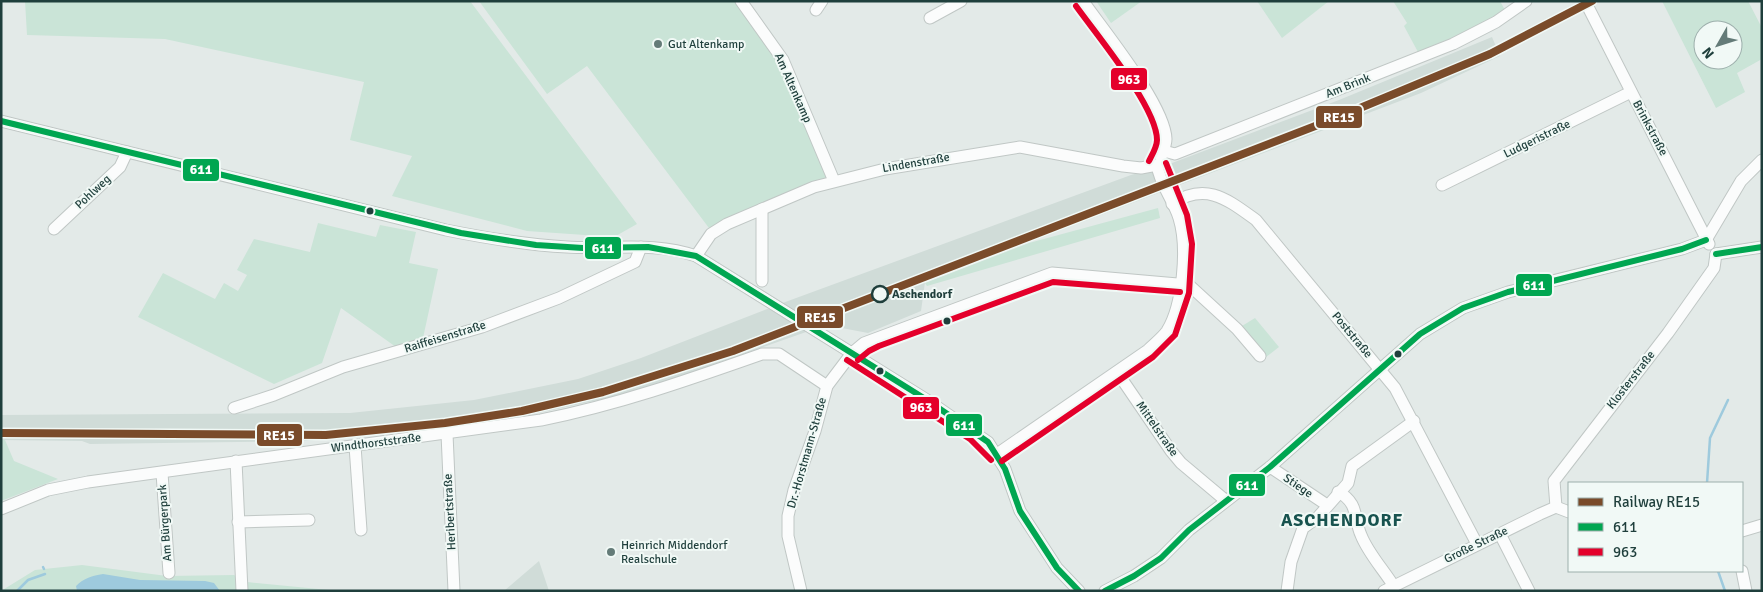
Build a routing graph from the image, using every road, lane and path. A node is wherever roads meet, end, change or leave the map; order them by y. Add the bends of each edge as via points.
1 (741, 1) edge
2 (961, 1) edge
3 (1083, 1) edge
4 (1526, 1) edge
5 (1585, 1) edge
6 (930, 18) dead end
7 (1631, 92) junction
8 (1, 121) edge
9 (1164, 151) junction
10 (127, 152) junction
11 (1762, 160) edge
12 (1158, 165) junction
13 (834, 181) junction
14 (1442, 185) dead end
15 (1172, 204) junction
16 (762, 209) junction
17 (54, 229) dead end
18 (1706, 240) junction
19 (641, 247) junction
20 (1762, 248) edge
21 (1716, 254) junction
22 (696, 256) junction
23 (762, 281) dead end
24 (1181, 283) junction
25 (852, 353) junction
26 (1260, 356) dead end
27 (1380, 368) junction
28 (1117, 372) junction
29 (827, 386) junction
30 (234, 408) dead end
31 (1414, 421) junction
32 (447, 434) junction
33 (354, 446) junction
34 (997, 454) junction
35 (236, 460) junction
36 (1270, 467) junction
37 (162, 473) junction
38 (1338, 492) junction
39 (1225, 500) junction
40 (1327, 505) junction
41 (1556, 507) junction
42 (1, 509) edge
43 (1568, 512) edge
44 (308, 520) dead end
45 (238, 522) junction
46 (1762, 525) edge
47 (361, 530) dead end
48 (1743, 531) edge
49 (1500, 534) junction
50 (1478, 544) junction
51 (1742, 572) edge
52 (169, 573) dead end
53 (1389, 588) edge
54 (242, 591) edge
55 (454, 591) edge
56 (801, 591) edge
57 (1079, 591) edge
58 (1105, 591) edge
59 (1287, 591) edge
60 (1529, 591) edge
61 (1746, 591) edge

1 - 13 street, Am Altenkamp via 783,60
2 - 6 street
3 - 9 street via 1153,104 1166,138
4 - 9 street, Am Brink via 1496,22 1453,44 1176,154
5 - 7 street, Brinkstraße
7 - 14 street, Ludgeristraße
7 - 18 street, Brinkstraße
8 - 10 street
9 - 12 street
10 - 17 street, Pohlweg via 120,167
10 - 19 street via 491,239 568,248
11 - 18 street via 1741,181
12 - 13 street, Lindenstraße via 1141,168 1122,166 1020,147 885,169
12 - 15 street via 1159,177
13 - 16 street, Lindenstraße
15 - 24 street via 1182,233
15 - 27 street, Poststraße via 1185,196 1204,192 1228,200 1256,220
16 - 22 street, Lindenstraße via 711,234
16 - 23 street
18 - 21 street, Brinkstraße
18 - 27 street via 1682,249 1508,292 1462,308 1420,334
19 - 22 street via 678,249
19 - 30 street, Raiffeisenstraße via 635,262 559,298 482,327 343,367
20 - 21 street
21 - 41 street, Klosterstraße via 1714,268 1668,333 1554,481
22 - 25 street
24 - 25 street via 1052,273 864,343
24 - 26 street via 1189,285
24 - 28 street via 1176,308 1166,331 1148,350
25 - 29 street, Dr.-Horstmann-Straße
25 - 34 street via 976,432
27 - 31 street, Poststraße
27 - 36 street
28 - 34 street
28 - 39 street, Mittelstraße via 1181,463
29 - 32 street, Windthorststraße via 779,354 762,354 593,410
29 - 56 street, Dr.-Horstmann-Straße via 788,516 788,536
31 - 38 street via 1360,458 1352,466 1348,483
31 - 50 street, Poststraße
32 - 33 street, Windthorststraße
32 - 55 street, Heribertstraße
33 - 35 street, Windthorststraße
33 - 47 street
34 - 57 street via 1020,511 1057,568
35 - 37 street, Windthorststraße
35 - 45 street
36 - 39 street
36 - 40 street, Stiege
37 - 42 street, Windthorststraße via 48,490
37 - 52 street, Am Bürgerpark
38 - 40 street
38 - 53 street via 1344,495 1357,514 1360,534
39 - 58 street via 1162,558
40 - 59 street via 1303,528 1291,562
41 - 43 street
41 - 49 street, Große Straße
44 - 45 street
45 - 54 street
46 - 48 street
49 - 50 street, Große Straße
49 - 60 street
50 - 53 street, Große Straße
51 - 61 street

